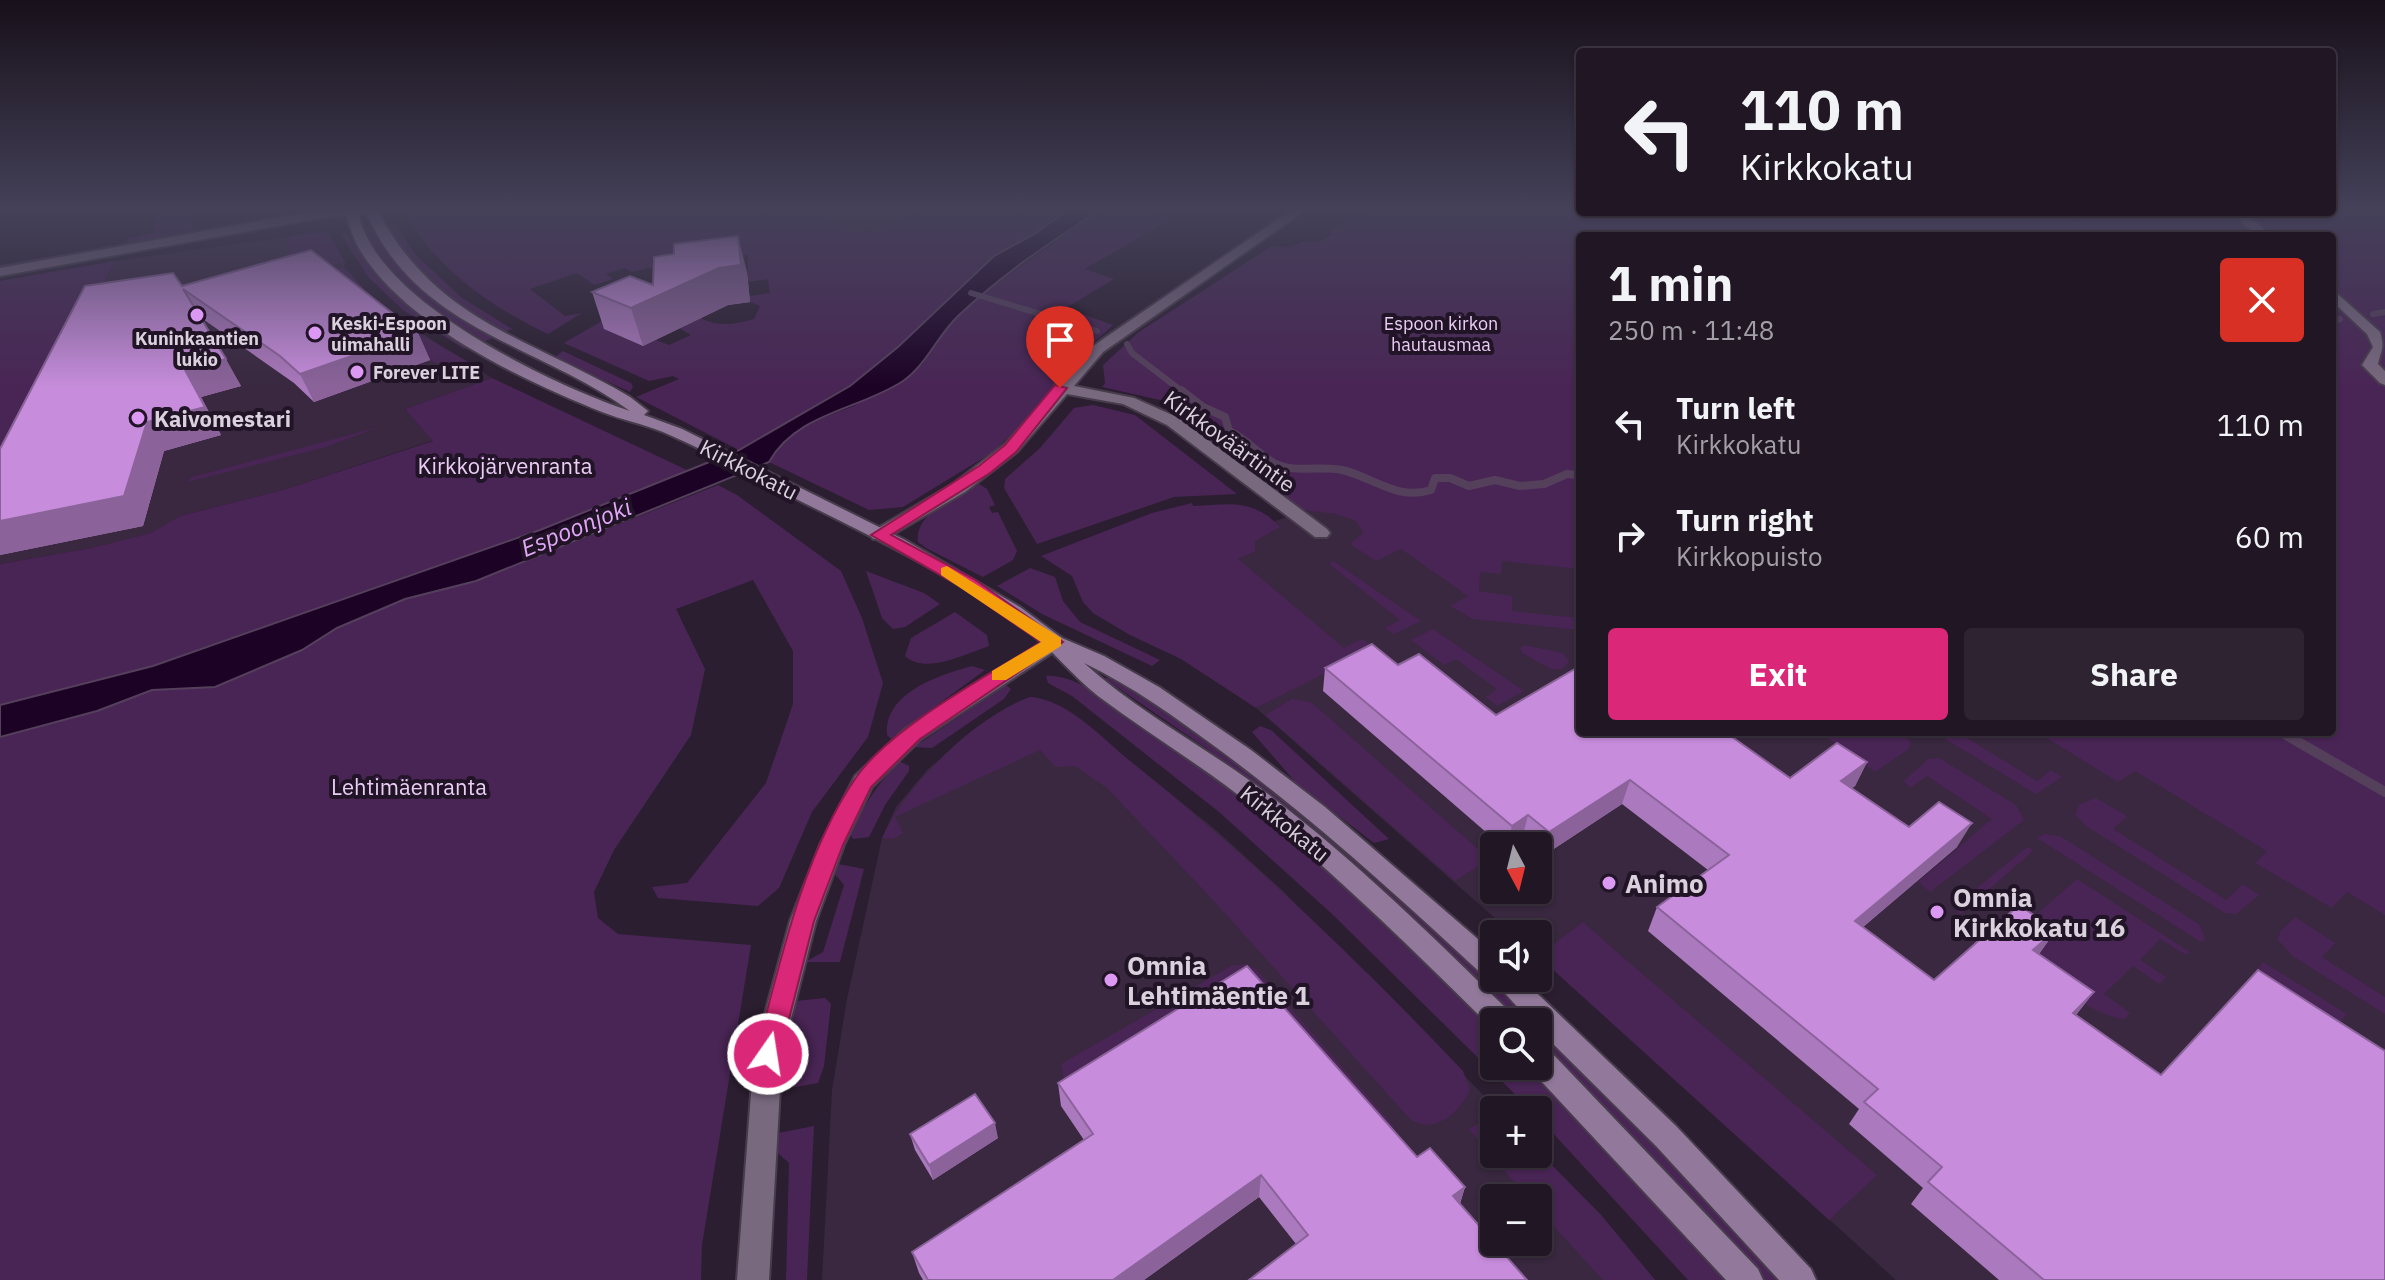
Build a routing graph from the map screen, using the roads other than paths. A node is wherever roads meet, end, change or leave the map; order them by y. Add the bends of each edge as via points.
1 (382, 269) edge
2 (409, 269) edge
3 (1214, 269) edge
4 (2336, 297) edge
5 (2385, 380) edge
6 (1060, 388) junction
7 (649, 418) junction
8 (1321, 533) dead end
9 (879, 535) junction
10 (1054, 642) junction
11 (1480, 957) edge
12 (1518, 992) edge
13 (1489, 1008) edge
14 (1552, 1073) edge
15 (753, 1280) edge
16 (1747, 1280) edge
17 (1800, 1280) edge

1 - 7 main road, Kirkkokatu via 429,314 482,346 606,408
2 - 7 main road, Kirkkokatu via 450,307 629,402
3 - 6 street via 1098,349
4 - 5 street via 2373,332 2381,348 2370,365
6 - 8 street, Kirkkoväärtintie via 1127,400 1151,410
6 - 9 street via 1002,456
7 - 9 main road, Kirkkokatu
9 - 10 main road, Kirkkokatu via 968,583
10 - 11 main road, Kirkkokatu via 1149,689 1229,745
10 - 13 main road, Kirkkokatu via 1080,671 1261,801
10 - 15 street via 913,734 863,782 832,845 803,921 768,1054
12 - 17 main road via 1666,1136
14 - 16 main road

